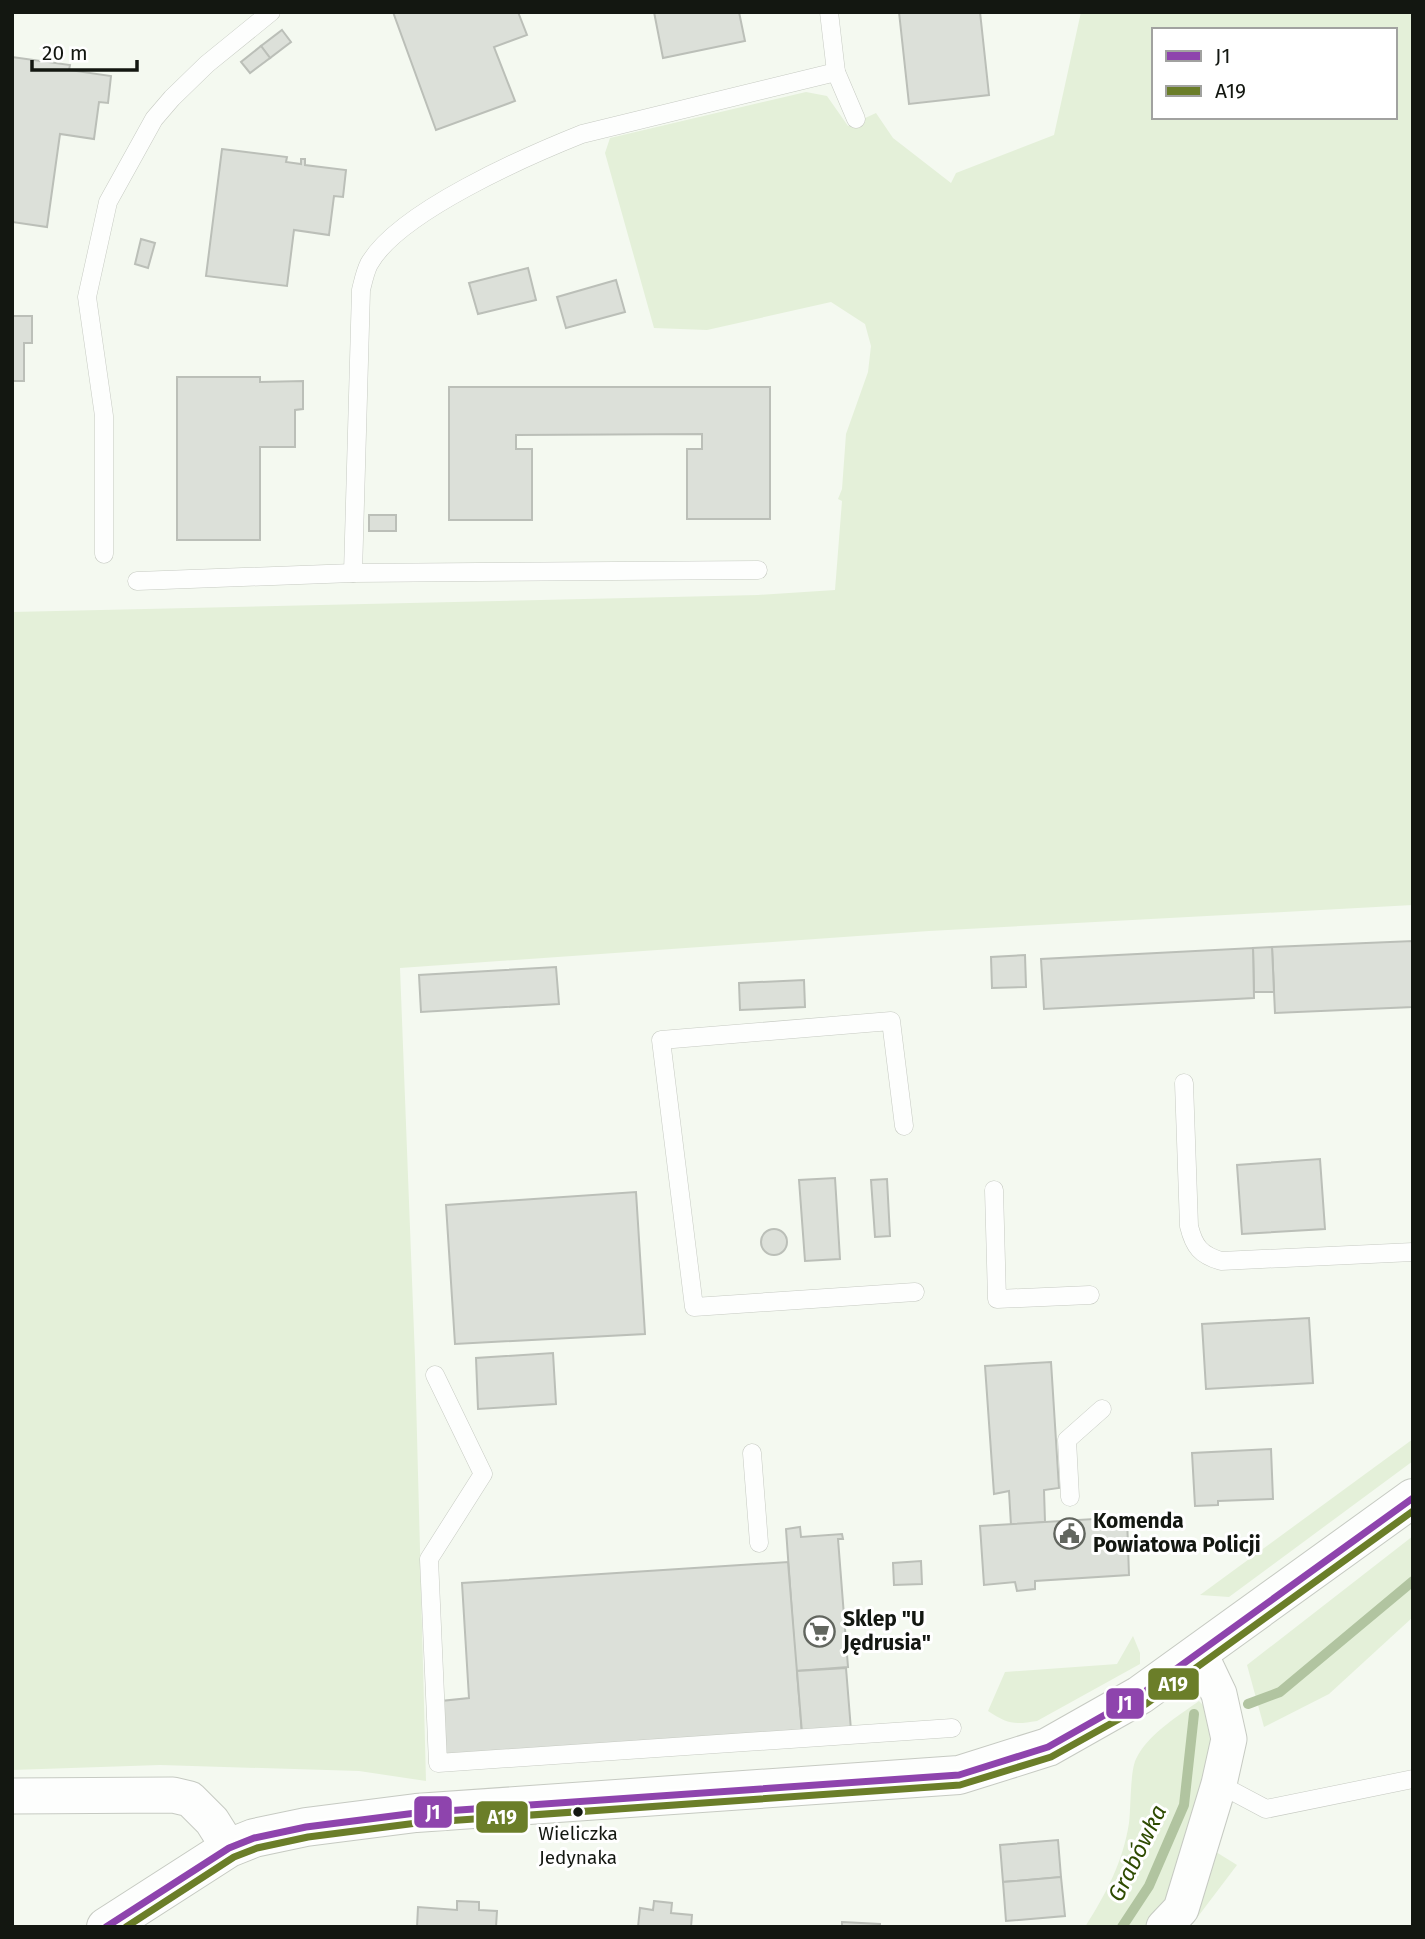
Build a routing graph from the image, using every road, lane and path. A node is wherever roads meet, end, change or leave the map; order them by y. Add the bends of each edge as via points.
1 (271, 12) edge
2 (829, 12) edge
3 (836, 72) junction
4 (856, 119) dead end
5 (104, 554) dead end
6 (758, 570) dead end
7 (353, 573) junction
8 (137, 581) dead end
9 (1184, 1083) dead end
10 (904, 1126) dead end
11 (993, 1190) dead end
12 (1413, 1252) edge
13 (915, 1292) dead end
14 (1090, 1295) dead end
15 (435, 1375) dead end
16 (1102, 1409) dead end
17 (752, 1453) dead end
18 (1070, 1497) dead end
19 (1413, 1498) edge
20 (759, 1543) dead end
21 (1199, 1652) junction
22 (952, 1728) dead end
23 (1413, 1779) edge
24 (1219, 1784) junction
25 (12, 1796) edge
26 (241, 1843) junction
27 (106, 1927) edge
28 (1164, 1927) edge

1 - 5 lane via 172,98 154,119 108,202 87,297 104,416
2 - 3 lane
3 - 4 lane
3 - 7 lane via 582,134 467,187 386,244 369,264 361,290
6 - 7 lane
7 - 8 lane
9 - 12 lane via 1189,1226 1199,1251 1221,1261
10 - 13 lane via 891,1021 661,1041 694,1307
11 - 14 lane via 997,1299
15 - 22 lane via 483,1474 429,1559 438,1763
16 - 18 lane via 1067,1440
17 - 20 lane
19 - 21 street
21 - 24 street via 1219,1694 1229,1740
21 - 26 street via 1140,1695 1048,1747 959,1775 416,1813 306,1827
23 - 24 lane via 1266,1809
24 - 28 street via 1181,1909
25 - 26 street via 173,1795 190,1799
26 - 27 street

